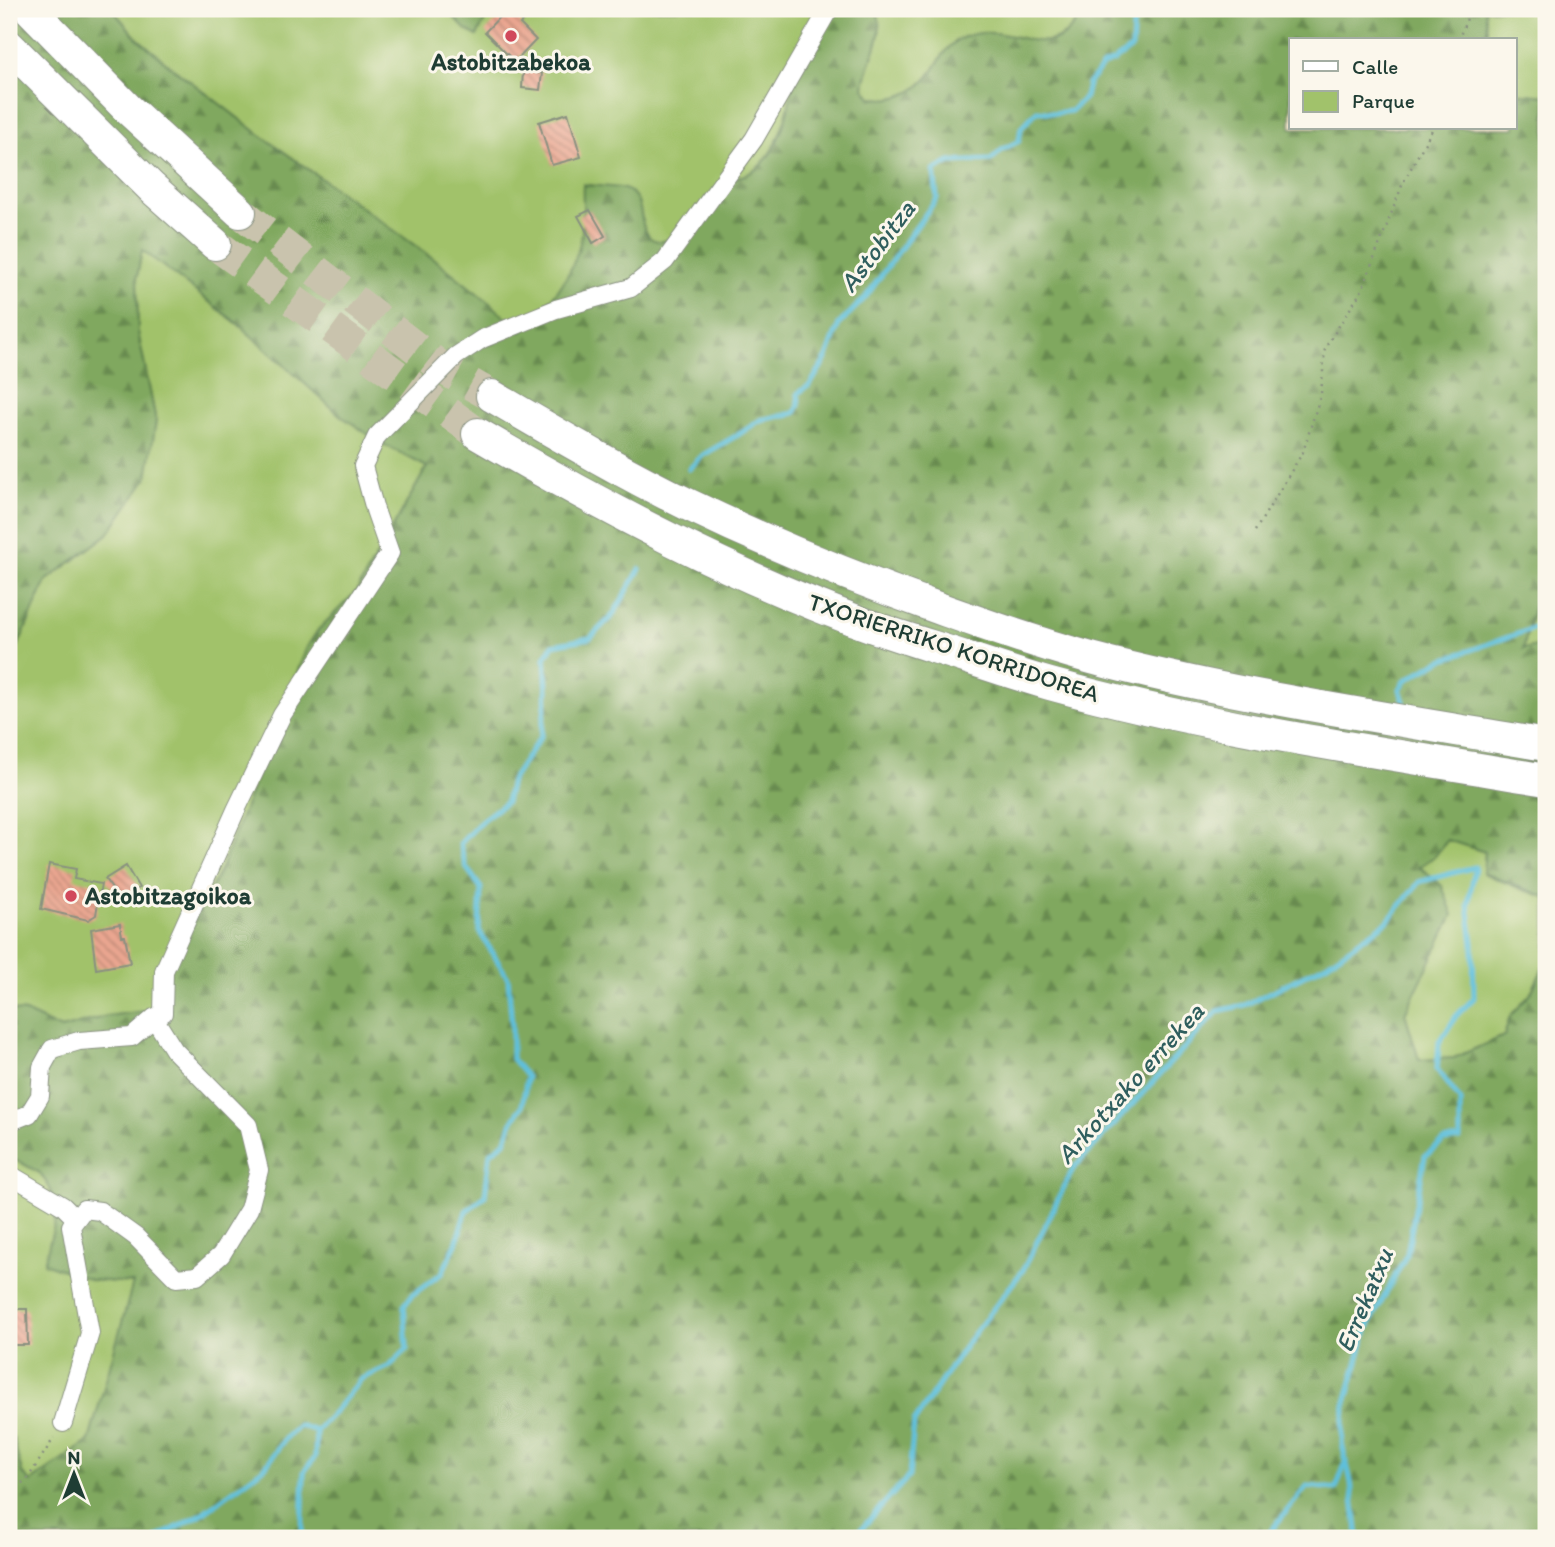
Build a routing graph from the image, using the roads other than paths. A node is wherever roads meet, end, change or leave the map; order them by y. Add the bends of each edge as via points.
1 (30, 9) edge
2 (48, 9) edge
3 (829, 9) edge
4 (9, 46) edge
5 (127, 108) junction
6 (240, 212) tunnel mouth
7 (215, 244) tunnel mouth
8 (492, 397) tunnel mouth
9 (478, 434) tunnel mouth
10 (1546, 745) edge
11 (1546, 780) edge
12 (153, 1018) junction
13 (9, 1122) edge
14 (9, 1174) edge
15 (76, 1219) junction
16 (63, 1423) road end

1 - 5 highway
2 - 5 highway via 104,72
3 - 12 street via 754,139 665,261 631,288 556,309 482,339 456,356 377,436 363,466 390,553 282,715 164,971 163,1013
4 - 7 highway
5 - 6 highway
8 - 10 highway, TXORIERRIKO KORRIDOREA via 701,510 883,588 1020,637 1108,663 1225,689
9 - 11 highway, TXORIERRIKO KORRIDOREA via 666,537 806,601 890,633 1047,683 1206,721
12 - 13 street via 132,1037 79,1041 52,1049 42,1067 40,1096 29,1114
12 - 15 street via 174,1051 248,1125 259,1170 249,1209 221,1255 197,1276 176,1278 136,1237 100,1211 84,1209
14 - 15 street via 63,1206
15 - 16 street via 71,1226 90,1333

